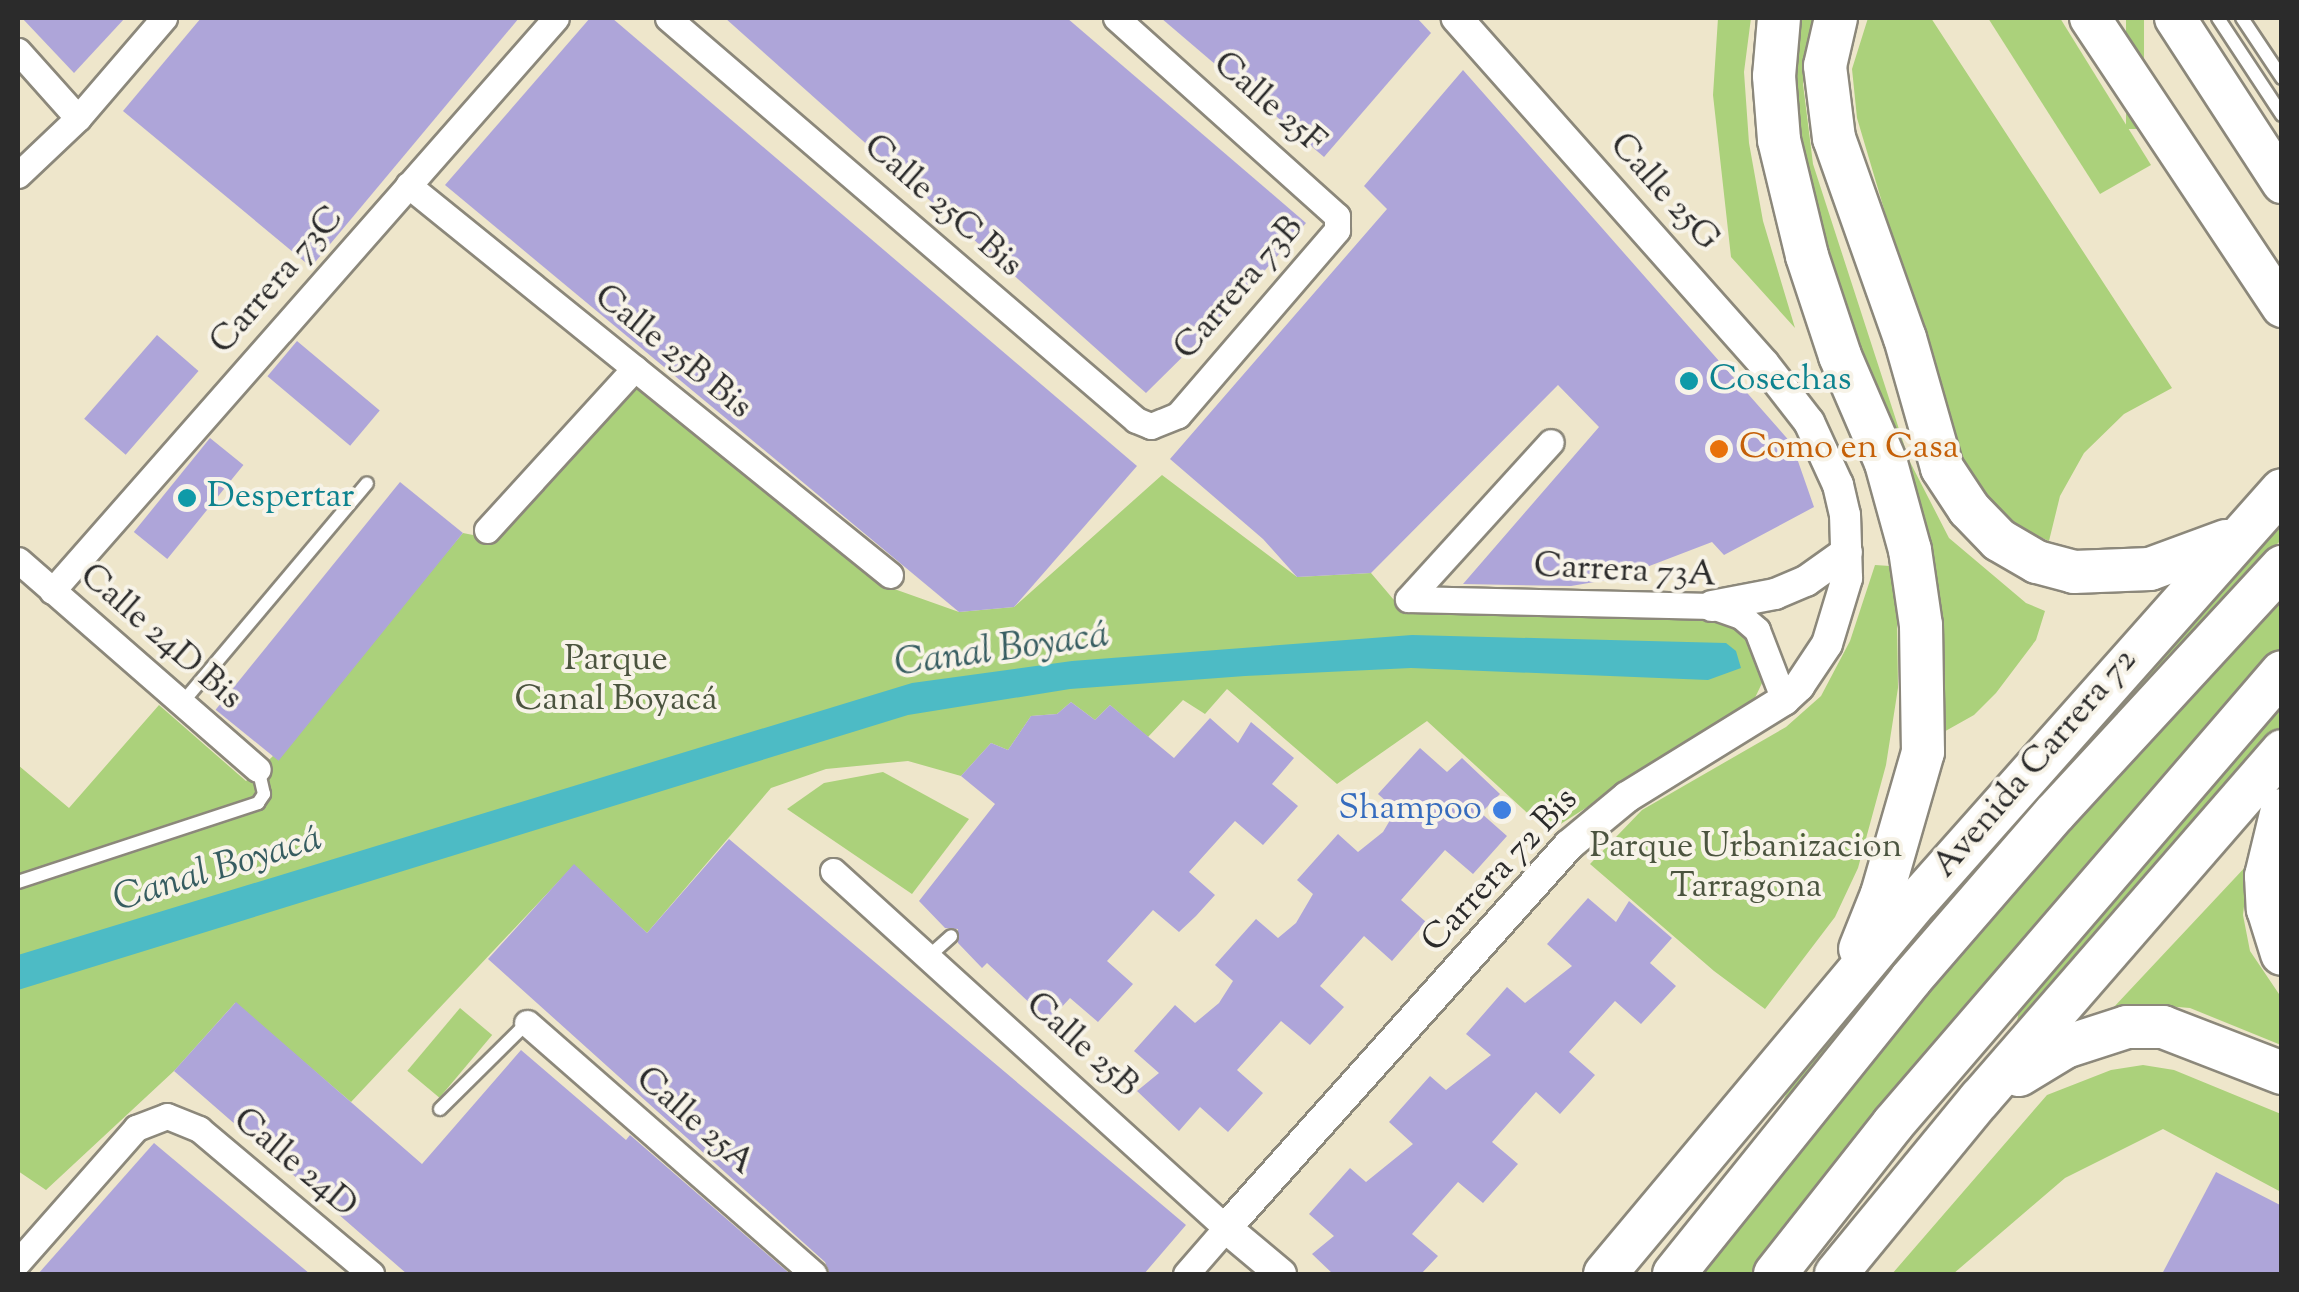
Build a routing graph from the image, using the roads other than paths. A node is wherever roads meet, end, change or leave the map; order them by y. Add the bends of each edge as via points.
1 (164, 18) edge
2 (556, 18) edge
3 (668, 18) edge
4 (1116, 18) edge
5 (1457, 18) edge
6 (1780, 18) edge
7 (1836, 18) edge
8 (2090, 18) edge
9 (2174, 18) edge
10 (2218, 18) edge
11 (2242, 18) edge
12 (18, 51) edge
13 (2221, 54) junction
14 (2282, 78) edge
15 (2282, 115) edge
16 (78, 118) junction
17 (18, 175) edge
18 (2282, 183) edge
19 (408, 186) junction
20 (1328, 204) joint
21 (2282, 307) edge
22 (635, 368) junction
23 (1178, 415) joint
24 (1809, 422) joint
25 (1551, 442) dead end
26 (368, 484) dead end
27 (2282, 490) edge
28 (487, 530) dead end
29 (2236, 537) junction
30 (1847, 552) junction
31 (18, 560) edge
32 (2282, 568) edge
33 (890, 576) dead end
34 (52, 591) junction
35 (1712, 606) junction
36 (2282, 672) edge
37 (1784, 700) junction
38 (182, 703) junction
39 (2282, 751) edge
40 (258, 769) joint
41 (2282, 810) edge
42 (833, 871) dead end
43 (18, 882) edge
44 (951, 936) dead end
45 (2282, 954) edge
46 (928, 957) junction
47 (1839, 992) junction
48 (1998, 1002) junction
49 (527, 1024) joint
50 (2282, 1073) edge
51 (1760, 1088) junction
52 (1980, 1099) junction
53 (440, 1109) dead end
54 (1735, 1198) junction
55 (1226, 1228) junction
56 (18, 1262) edge
57 (371, 1274) edge
58 (814, 1274) edge
59 (1186, 1274) edge
60 (1281, 1274) edge
61 (1606, 1274) edge
62 (1674, 1274) edge
63 (1775, 1274) edge
64 (1836, 1274) edge

1 - 16 street
2 - 19 street, Carrera 73C
3 - 23 street, Calle 25C Bis via 1136,420 1151,426
4 - 20 street, Calle 25F
5 - 24 street, Calle 25G
6 - 47 highway via 1774,76 1783,156 1840,356 1886,463 1910,550 1921,626 1923,752 1882,894
7 - 29 highway via 1825,66 1834,138 1905,338 1942,468 1970,509 1999,540 2037,562 2074,572 2150,569
8 - 21 main road
9 - 13 main road
10 - 13 lane
11 - 14 lane
12 - 16 street
13 - 15 lane
13 - 18 main road
16 - 17 street
19 - 22 street, Calle 25B Bis
19 - 34 street, Carrera 73C
20 - 23 street, Carrera 73B via 1338,230
22 - 28 street
22 - 33 street, Calle 25B Bis
24 - 30 street, Carrera 72 Bis via 1838,485
25 - 35 street, Carrera 73A via 1408,599
26 - 38 lane
27 - 29 highway, Avenida Carrera 72
29 - 47 highway, Avenida Carrera 72
30 - 35 street via 1806,582
30 - 37 street, Carrera 72 Bis via 1843,600 1827,644
31 - 34 street, Calle 24D Bis
32 - 54 highway, Avenida Carrera 72 via 1959,924
34 - 38 street, Calle 24D Bis
35 - 37 street, Carrera 73A via 1742,616 1757,630
36 - 48 highway
37 - 55 street, Carrera 72 Bis via 1627,797 1569,845
38 - 40 street, Calle 24D Bis
39 - 52 highway
40 - 43 lane via 264,794 258,803
41 - 45 highway via 2266,876
42 - 46 street, Calle 25B
44 - 46 lane
46 - 55 street, Calle 25B
47 - 51 highway, Avenida Carrera 72
48 - 52 highway
48 - 63 highway
49 - 53 lane
49 - 58 street, Calle 25A
50 - 52 highway via 2162,1028 2126,1028 2061,1049
51 - 54 highway
51 - 61 highway, Avenida Carrera 72
52 - 64 highway
54 - 62 highway, Avenida Carrera 72
55 - 59 street, Carrera 72 Bis
55 - 60 street, Calle 25B
56 - 57 street, Calle 24D via 136,1128 167,1116 199,1129

